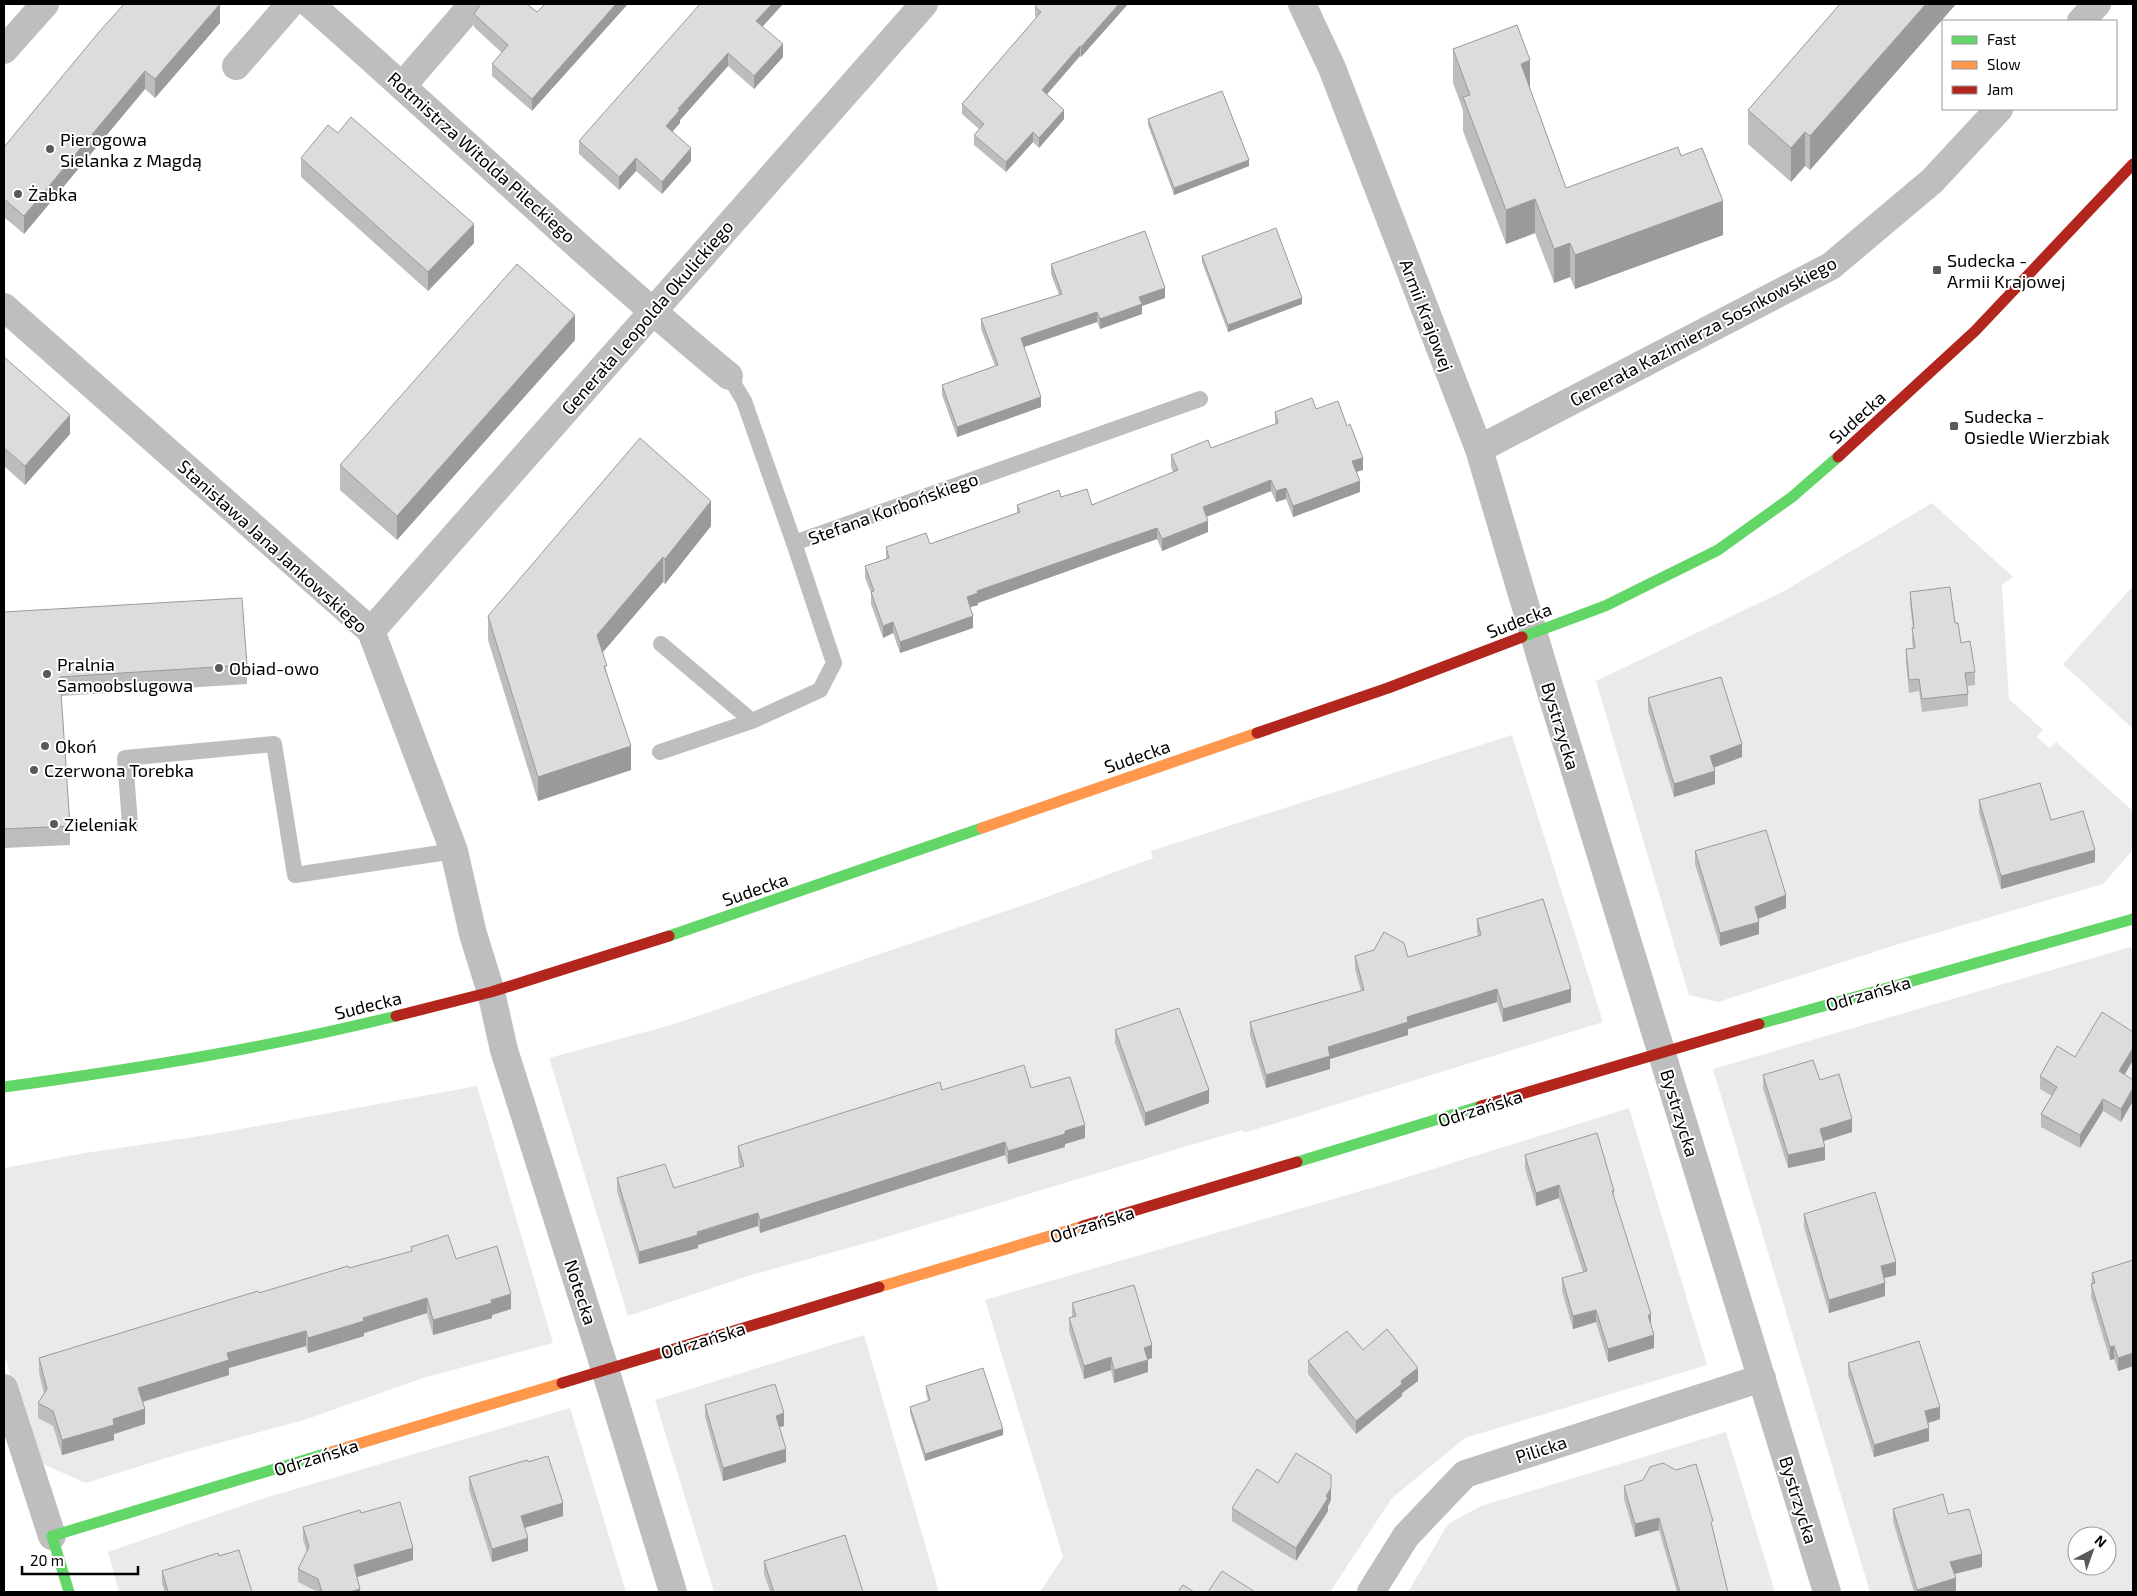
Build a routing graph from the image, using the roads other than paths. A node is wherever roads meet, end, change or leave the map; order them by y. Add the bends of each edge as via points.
1 (45, 4) edge
2 (290, 4) edge
3 (310, 4) edge
4 (473, 4) edge
5 (924, 4) edge
6 (1302, 4) edge
7 (2097, 4) edge
8 (2082, 20) edge
9 (4, 50) edge
10 (236, 66) dead end
11 (403, 85) junction
12 (1998, 110) edge
13 (2133, 164) edge
14 (4, 307) edge
15 (652, 312) junction
16 (729, 376) joint
17 (1200, 399) dead end
18 (1479, 449) junction
19 (794, 543) junction
20 (371, 631) junction
21 (1534, 633) junction
22 (661, 644) dead end
23 (752, 721) junction
24 (660, 752) dead end
25 (130, 824) dead end
26 (454, 851) junction
27 (2133, 919) edge
28 (491, 992) junction
29 (1662, 1052) junction
30 (4, 1087) edge
31 (605, 1369) junction
32 (1762, 1378) junction
33 (4, 1388) edge
34 (52, 1536) junction
35 (70, 1592) edge
36 (673, 1592) edge
37 (1371, 1592) edge
38 (1827, 1592) edge

1 - 9 street
2 - 10 street
3 - 11 street, Rotmistrza Witolda Pileckiego
4 - 11 street
5 - 15 street, Generała Leopolda Okulickiego
6 - 18 street, Armii Krajowej via 1332,68
7 - 8 street
11 - 15 street, Rotmistrza Witolda Pileckiego
12 - 18 street, Generała Kazimierza Sosnkowskiego via 1932,181 1831,266
13 - 21 street, Sudecka via 1975,331 1863,436 1792,497 1718,550 1605,606
14 - 20 street, Stanisława Jana Jankowskiego
15 - 16 street, Stefana Korbońskiego
15 - 20 street, Generała Leopolda Okulickiego
16 - 19 lane, Stefana Korbońskiego via 744,401
17 - 19 lane, Stefana Korbońskiego
18 - 21 street, Armii Krajowej
19 - 23 lane via 834,663 820,690
20 - 26 street, Stanisława Jana Jankowskiego
21 - 28 street, Sudecka via 1388,688 708,923
21 - 29 street, Bystrzycka
22 - 23 lane
23 - 24 lane
25 - 26 lane via 125,758 274,744 296,875
26 - 28 street, Stanisława Jana Jankowskiego via 473,934
27 - 29 street, Odrzańska
28 - 30 street, Sudecka via 328,1033 147,1067
28 - 31 street, Notecka via 504,1050
29 - 31 street, Odrzańska
29 - 32 street, Bystrzycka
31 - 34 street, Odrzańska
31 - 36 street, Notecka
32 - 37 street, Pilicka via 1464,1474 1406,1536
32 - 38 street, Bystrzycka
33 - 34 street
34 - 35 street

